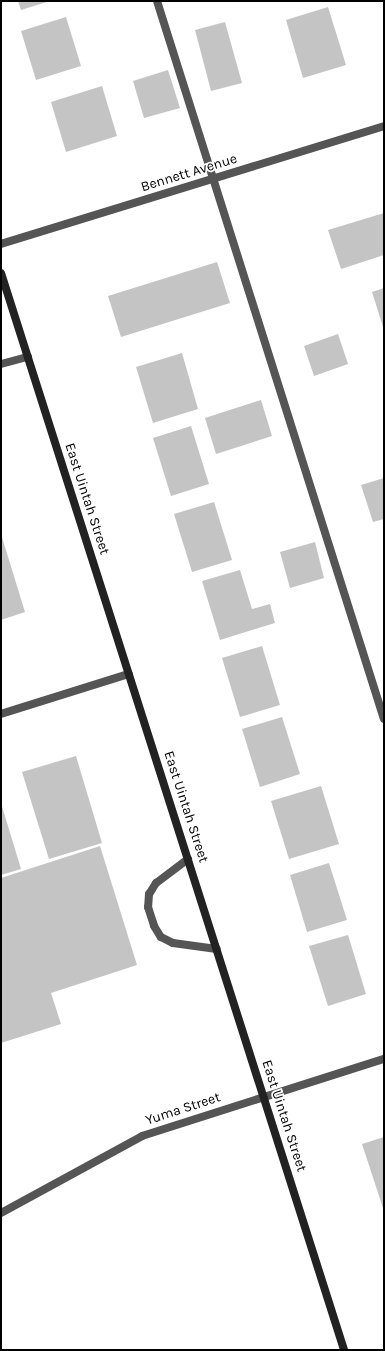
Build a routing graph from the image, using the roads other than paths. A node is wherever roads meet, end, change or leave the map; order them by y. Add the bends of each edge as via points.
1 (157, 1) edge
2 (384, 126) edge
3 (213, 179) junction
4 (1, 244) edge
5 (1, 273) edge
6 (28, 357) junction
7 (1, 364) edge
8 (129, 674) junction
9 (1, 714) edge
10 (384, 719) edge
11 (188, 859) junction
12 (217, 949) junction
13 (384, 1059) edge
14 (264, 1096) junction
15 (1, 1212) edge
16 (344, 1350) edge

1 - 3 street
2 - 3 street, Bennett Avenue
3 - 4 street, Bennett Avenue
3 - 10 street
5 - 6 main road, East Uintah Street
6 - 7 street
6 - 8 main road, East Uintah Street
8 - 9 street
8 - 11 main road, East Uintah Street
11 - 12 main road, East Uintah Street
11 - 12 street via 156,883 149,894 148,907 154,926 162,936 173,943
12 - 14 main road, East Uintah Street
13 - 14 street, Yuma Street
14 - 15 street, Yuma Street via 142,1136
14 - 16 main road, East Uintah Street

